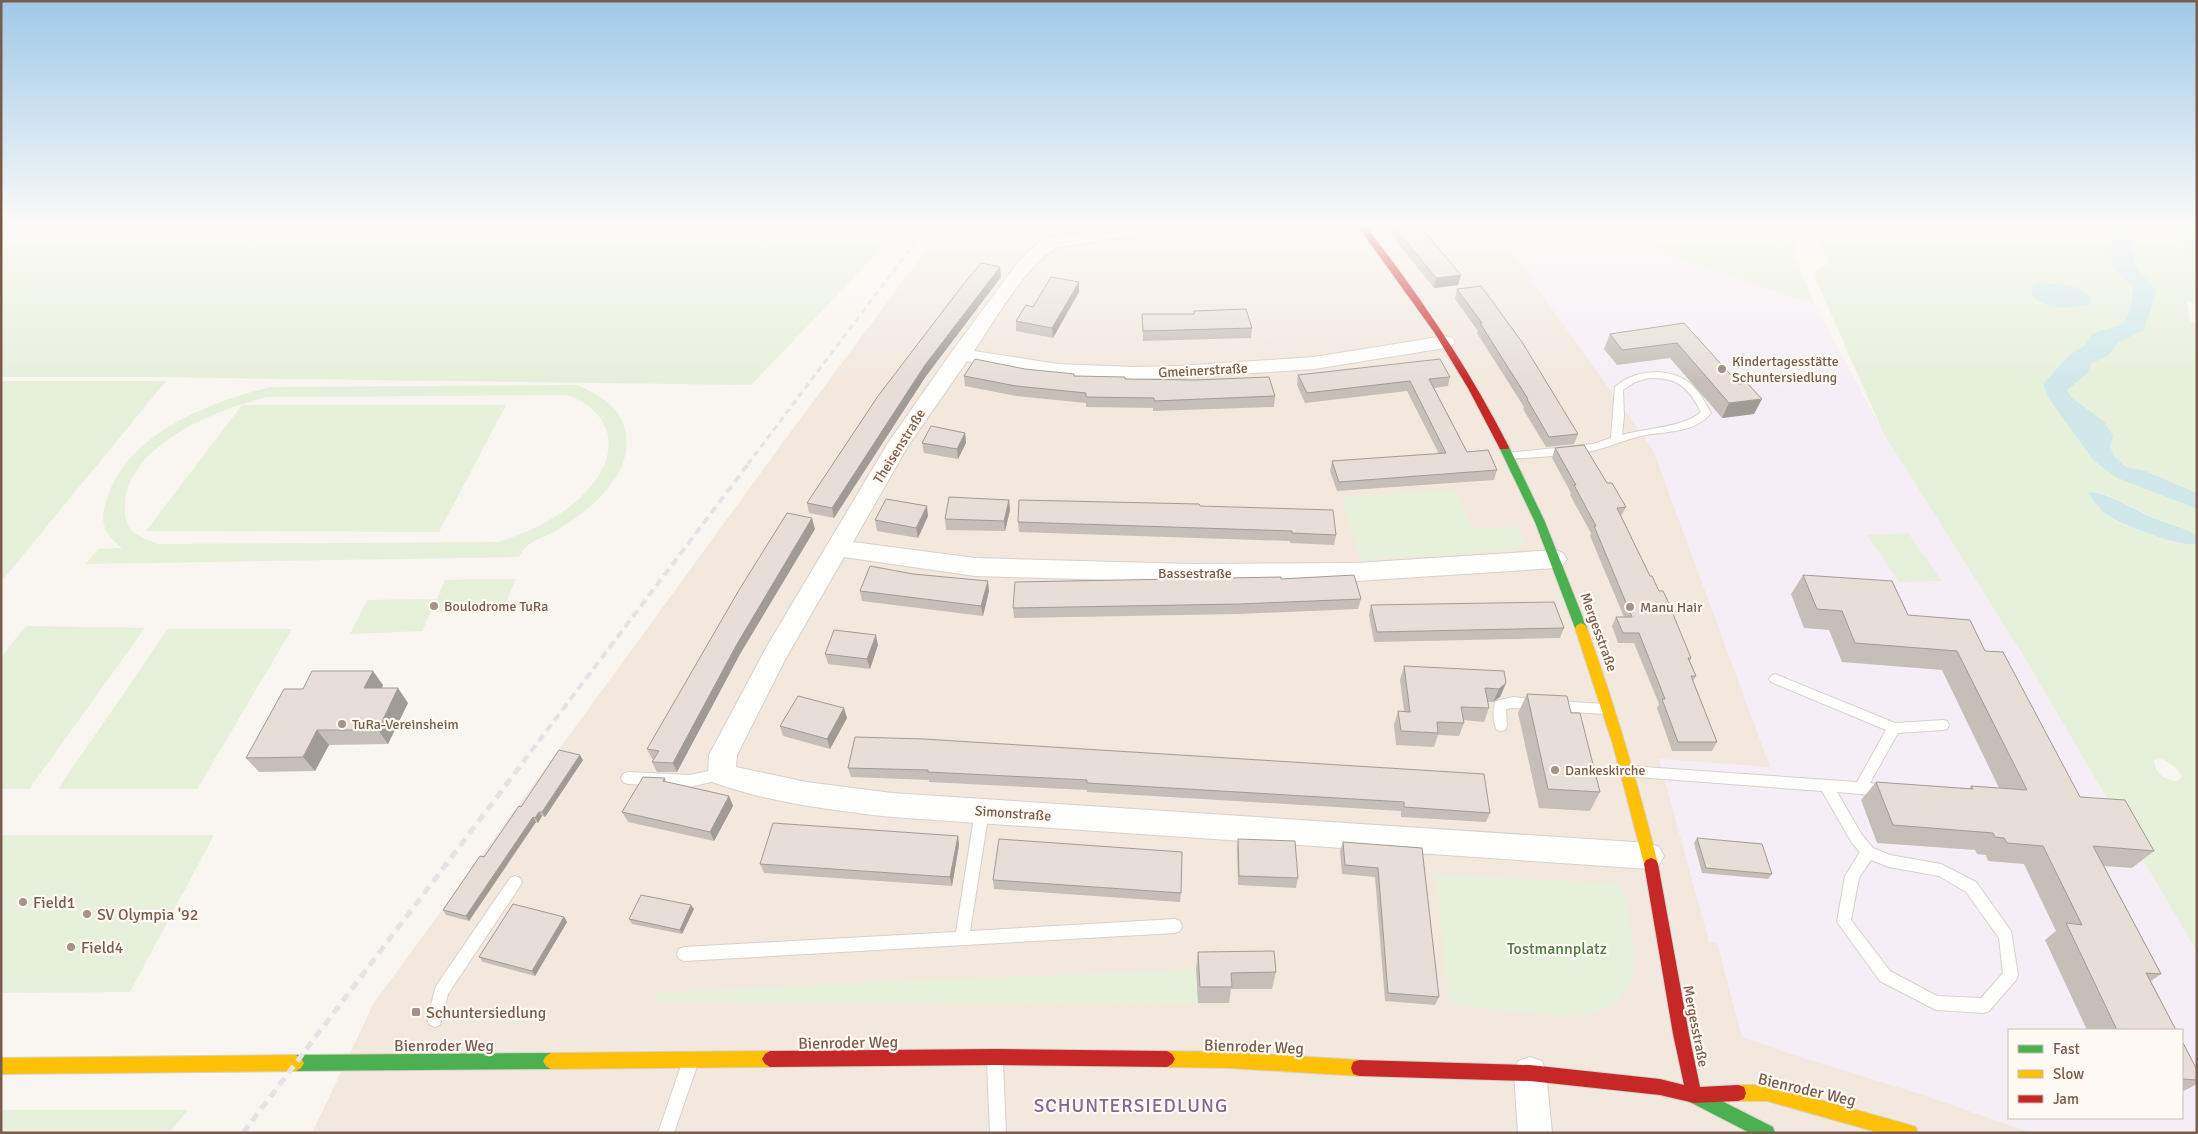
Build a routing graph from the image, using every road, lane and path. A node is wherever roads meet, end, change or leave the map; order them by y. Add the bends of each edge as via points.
1 (1016, 278) edge
2 (1402, 278) edge
3 (1446, 342) junction
4 (960, 354) junction
5 (1616, 440) junction
6 (1508, 456) junction
7 (837, 548) junction
8 (1555, 559) junction
9 (1775, 678) dead end
10 (1610, 709) junction
11 (1943, 725) dead end
12 (1501, 726) dead end
13 (1894, 728) junction
14 (1629, 772) junction
15 (722, 774) junction
16 (628, 778) dead end
17 (1826, 786) junction
18 (1860, 788) junction
19 (1898, 791) edge
20 (982, 811) junction
21 (1868, 852) junction
22 (1649, 856) junction
23 (515, 882) dead end
24 (1175, 926) dead end
25 (962, 938) junction
26 (684, 954) dead end
27 (435, 1020) dead end
28 (995, 1057) junction
29 (691, 1060) junction
30 (1, 1066) edge
31 (1530, 1073) junction
32 (1694, 1094) junction
33 (666, 1133) edge
34 (998, 1133) edge
35 (1535, 1133) edge
36 (1766, 1133) edge
37 (1910, 1133) edge

1 - 4 street, Theisenstraße
2 - 3 main road, Mergesstraße
3 - 4 street, Gmeinerstraße via 1283,366 1133,373 1058,370
3 - 6 main road, Mergesstraße
4 - 7 street, Theisenstraße via 899,443
5 - 5 lane via 1618,389 1624,382 1636,378 1670,376 1684,382 1706,413 1686,425
5 - 6 lane via 1594,447
6 - 8 main road, Mergesstraße
7 - 8 street, Bassestraße via 976,567 1192,573 1356,572
7 - 15 street, Theisenstraße via 738,725 723,756
8 - 10 main road, Mergesstraße
9 - 13 lane
10 - 12 lane via 1506,702 1500,705
10 - 14 main road, Mergesstraße
11 - 13 lane
13 - 18 lane
14 - 17 lane
14 - 22 main road, Mergesstraße
15 - 16 lane via 690,782
15 - 20 street, Simonstraße via 786,792 892,805
17 - 18 lane
17 - 21 lane
18 - 19 lane
20 - 22 street, Simonstraße
20 - 25 lane
21 - 21 lane via 1889,861 1941,870 1971,888 2006,936 2011,975 1984,1006 1936,1003 1885,976 1844,922 1852,876
22 - 32 main road, Mergesstraße
23 - 27 lane via 441,991
24 - 25 lane
25 - 26 lane
28 - 29 main road, Bienroder Weg
28 - 31 main road, Bienroder Weg via 1228,1060
28 - 34 lane
29 - 30 main road, Bienroder Weg
29 - 33 lane
31 - 32 main road, Bienroder Weg
31 - 35 street
32 - 36 main road, Bienroder Weg
32 - 37 main road, Bienroder Weg via 1767,1094

